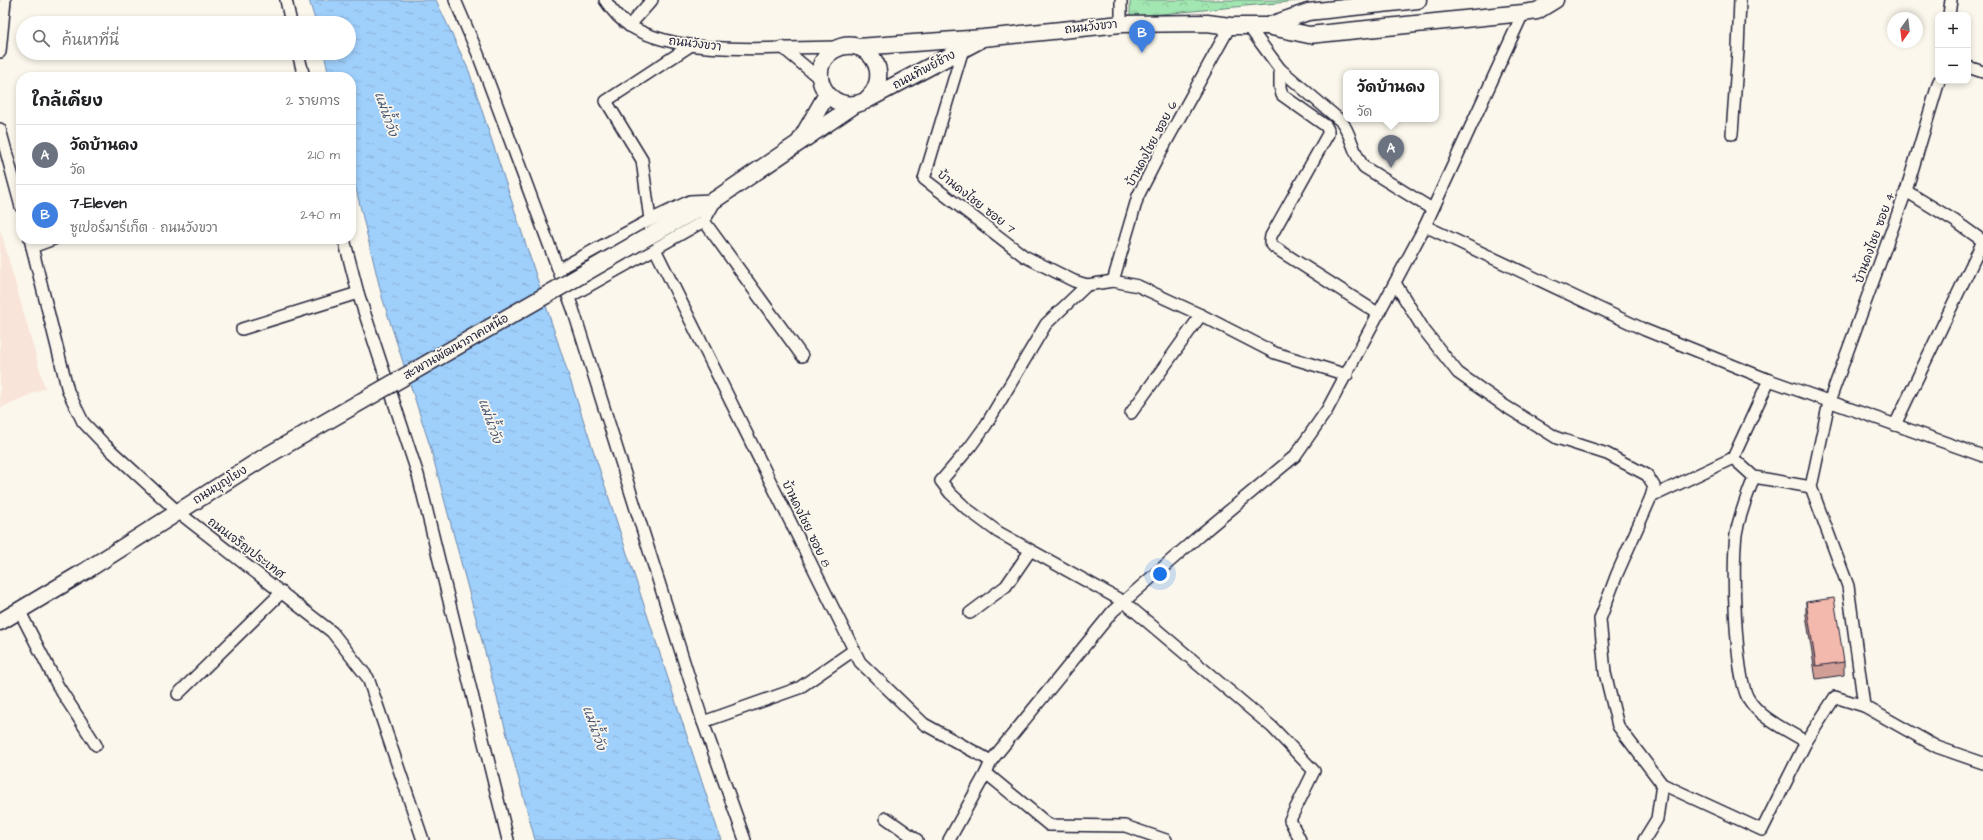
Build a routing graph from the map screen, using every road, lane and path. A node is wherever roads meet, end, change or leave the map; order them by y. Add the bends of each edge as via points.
1 (5, 0) edge
2 (286, 0) edge
3 (455, 0) edge
4 (605, 0) edge
5 (652, 0) edge
6 (1121, 0) edge
7 (1418, 0) edge
8 (1555, 0) edge
9 (1740, 0) edge
10 (1950, 0) edge
11 (1950, 12) edge
12 (1523, 13) junction
13 (289, 16) edge
14 (1120, 24) junction
15 (629, 26) junction
16 (1230, 26) junction
17 (1267, 26) junction
18 (1249, 27) junction
19 (983, 38) junction
20 (690, 46) junction
21 (782, 47) junction
22 (851, 47) junction
23 (963, 49) junction
24 (0, 52) edge
25 (300, 60) edge
26 (1280, 68) junction
27 (1971, 68) edge
28 (303, 72) edge
29 (1983, 72) edge
30 (820, 79) junction
31 (1938, 84) edge
32 (827, 94) junction
33 (860, 103) junction
34 (0, 129) edge
35 (1732, 134) dead end
36 (799, 144) junction
37 (16, 188) edge
38 (1906, 191) junction
39 (716, 199) junction
40 (1432, 209) junction
41 (650, 220) junction
42 (704, 221) junction
43 (1425, 226) junction
44 (1983, 241) edge
45 (652, 243) junction
46 (31, 244) edge
47 (345, 244) edge
48 (559, 269) junction
49 (1113, 281) junction
50 (1395, 283) junction
51 (1087, 285) junction
52 (358, 293) junction
53 (569, 297) junction
54 (1379, 314) junction
55 (1201, 315) junction
56 (242, 329) dead end
57 (802, 356) dead end
58 (1347, 375) junction
59 (1770, 380) junction
60 (1829, 402) junction
61 (1131, 413) dead end
62 (1895, 425) junction
63 (1983, 456) edge
64 (263, 458) joint
65 (1732, 458) junction
66 (1754, 477) junction
67 (1811, 487) junction
68 (1651, 498) junction
69 (178, 512) junction
70 (1030, 551) junction
71 (282, 592) junction
72 (1124, 602) junction
73 (19, 610) junction
74 (970, 613) dead end
75 (0, 622) edge
76 (854, 650) junction
77 (178, 694) dead end
78 (1864, 706) junction
79 (703, 722) junction
80 (1806, 742) junction
81 (96, 745) dead end
82 (991, 761) junction
83 (1983, 762) edge
84 (986, 773) junction
85 (1662, 784) junction
86 (886, 818) dead end
87 (423, 840) edge
88 (508, 840) edge
89 (745, 840) edge
90 (917, 840) edge
91 (949, 840) edge
92 (1166, 840) edge
93 (1300, 840) edge
94 (1644, 840) edge

1 - 24 street
2 - 13 street
3 - 48 street
4 - 15 street, ถนนวังขวา
5 - 15 street
6 - 14 street
7 - 17 street, ถนนวังขวา via 1308,12
8 - 12 street via 1537,11
9 - 35 street
10 - 11 street
12 - 17 street via 1309,35
12 - 40 street
14 - 16 street, ถนนวังขวา via 1207,23
14 - 19 street, ถนนวังขวา
15 - 20 street, ถนนวังขวา via 658,39
16 - 18 street, ถนนวังขวา
16 - 49 street, บ้านดงไชย ซอย 6 via 1138,196
17 - 18 street, ถนนวังขวา
18 - 26 street
19 - 22 street, ถนนวังขวา
19 - 23 street, ถนนทิพย์ช้าง
20 - 21 street, ถนนวังขวา
20 - 41 street via 606,101 642,160
21 - 22 street, ถนนวังขวา
21 - 30 street
22 - 30 street via 834,50 825,58
22 - 33 street via 867,52 878,67 877,86 872,94
23 - 33 street, ถนนทิพย์ช้าง
23 - 51 street, บ้านดงไชย ซอย 7 via 924,179 1024,256
25 - 28 street
26 - 40 street via 1342,122 1349,131 1359,161 1364,167
26 - 54 street via 1282,95 1326,126 1328,134 1270,242
27 - 29 street
30 - 32 street
31 - 38 street, บ้านดงไชย ซอย 4
32 - 33 street via 845,105
32 - 36 street
33 - 36 street, สะพานพัฒนาภาคเหนือ
34 - 37 street
36 - 39 street, สะพานพัฒนาภาคเหนือ
38 - 44 street
38 - 60 street, บ้านดงไชย ซอย 4
39 - 41 street via 690,201
39 - 42 street
39 - 45 street, สะพานพัฒนาภาคเหนือ
40 - 43 street
41 - 48 street
42 - 45 street
42 - 57 street
43 - 50 street
43 - 59 street via 1645,330
44 - 62 street
45 - 53 street
45 - 64 street, สะพานพัฒนาภาคเหนือ, bridge
45 - 76 street, บ้านดงไชย ซอย 8
46 - 69 street, ถนนเจริญประเทศ via 68,391 83,422
47 - 52 street
48 - 53 street
49 - 51 street, บ้านดงไชย ซอย 7
49 - 55 street via 1138,286
50 - 54 street
50 - 68 street via 1424,330 1458,373 1557,438 1607,454 1647,474 1654,486
51 - 70 street via 1046,324 986,425 941,481 967,509
52 - 56 street
52 - 88 street via 418,475
53 - 79 street
54 - 58 street
55 - 58 street via 1275,353
55 - 61 street
58 - 72 street via 1327,410 1294,456
59 - 60 street
59 - 65 street
60 - 62 street
60 - 67 street, บ้านดงไชย ซอย 4
62 - 63 street
64 - 69 street, ถนนบุญโยง
65 - 66 street
65 - 68 street
66 - 67 street
66 - 80 street via 1736,530 1734,593 1740,673 1747,698 1763,716
67 - 78 street via 1848,586
68 - 85 street via 1600,618 1605,673 1618,726
69 - 71 street, ถนนเจริญประเทศ
69 - 73 street, ถนนบุญโยง
70 - 72 street
70 - 74 street via 1006,586
71 - 77 street
71 - 87 street, ถนนเจริญประเทศ via 332,632 368,678
72 - 82 street via 1113,611
72 - 93 street via 1272,727 1314,771 1290,820
73 - 75 street, ถนนบุญโยง
73 - 81 street via 58,686
76 - 79 street via 798,688
76 - 82 street, บ้านดงไชย ซอย 8 via 860,662 924,724
78 - 80 street via 1836,697
78 - 83 street via 1937,747
79 - 89 street
80 - 85 street via 1762,830
82 - 84 street
84 - 91 street
84 - 92 street via 1049,825 1125,826
85 - 94 street via 1657,819
86 - 90 street

